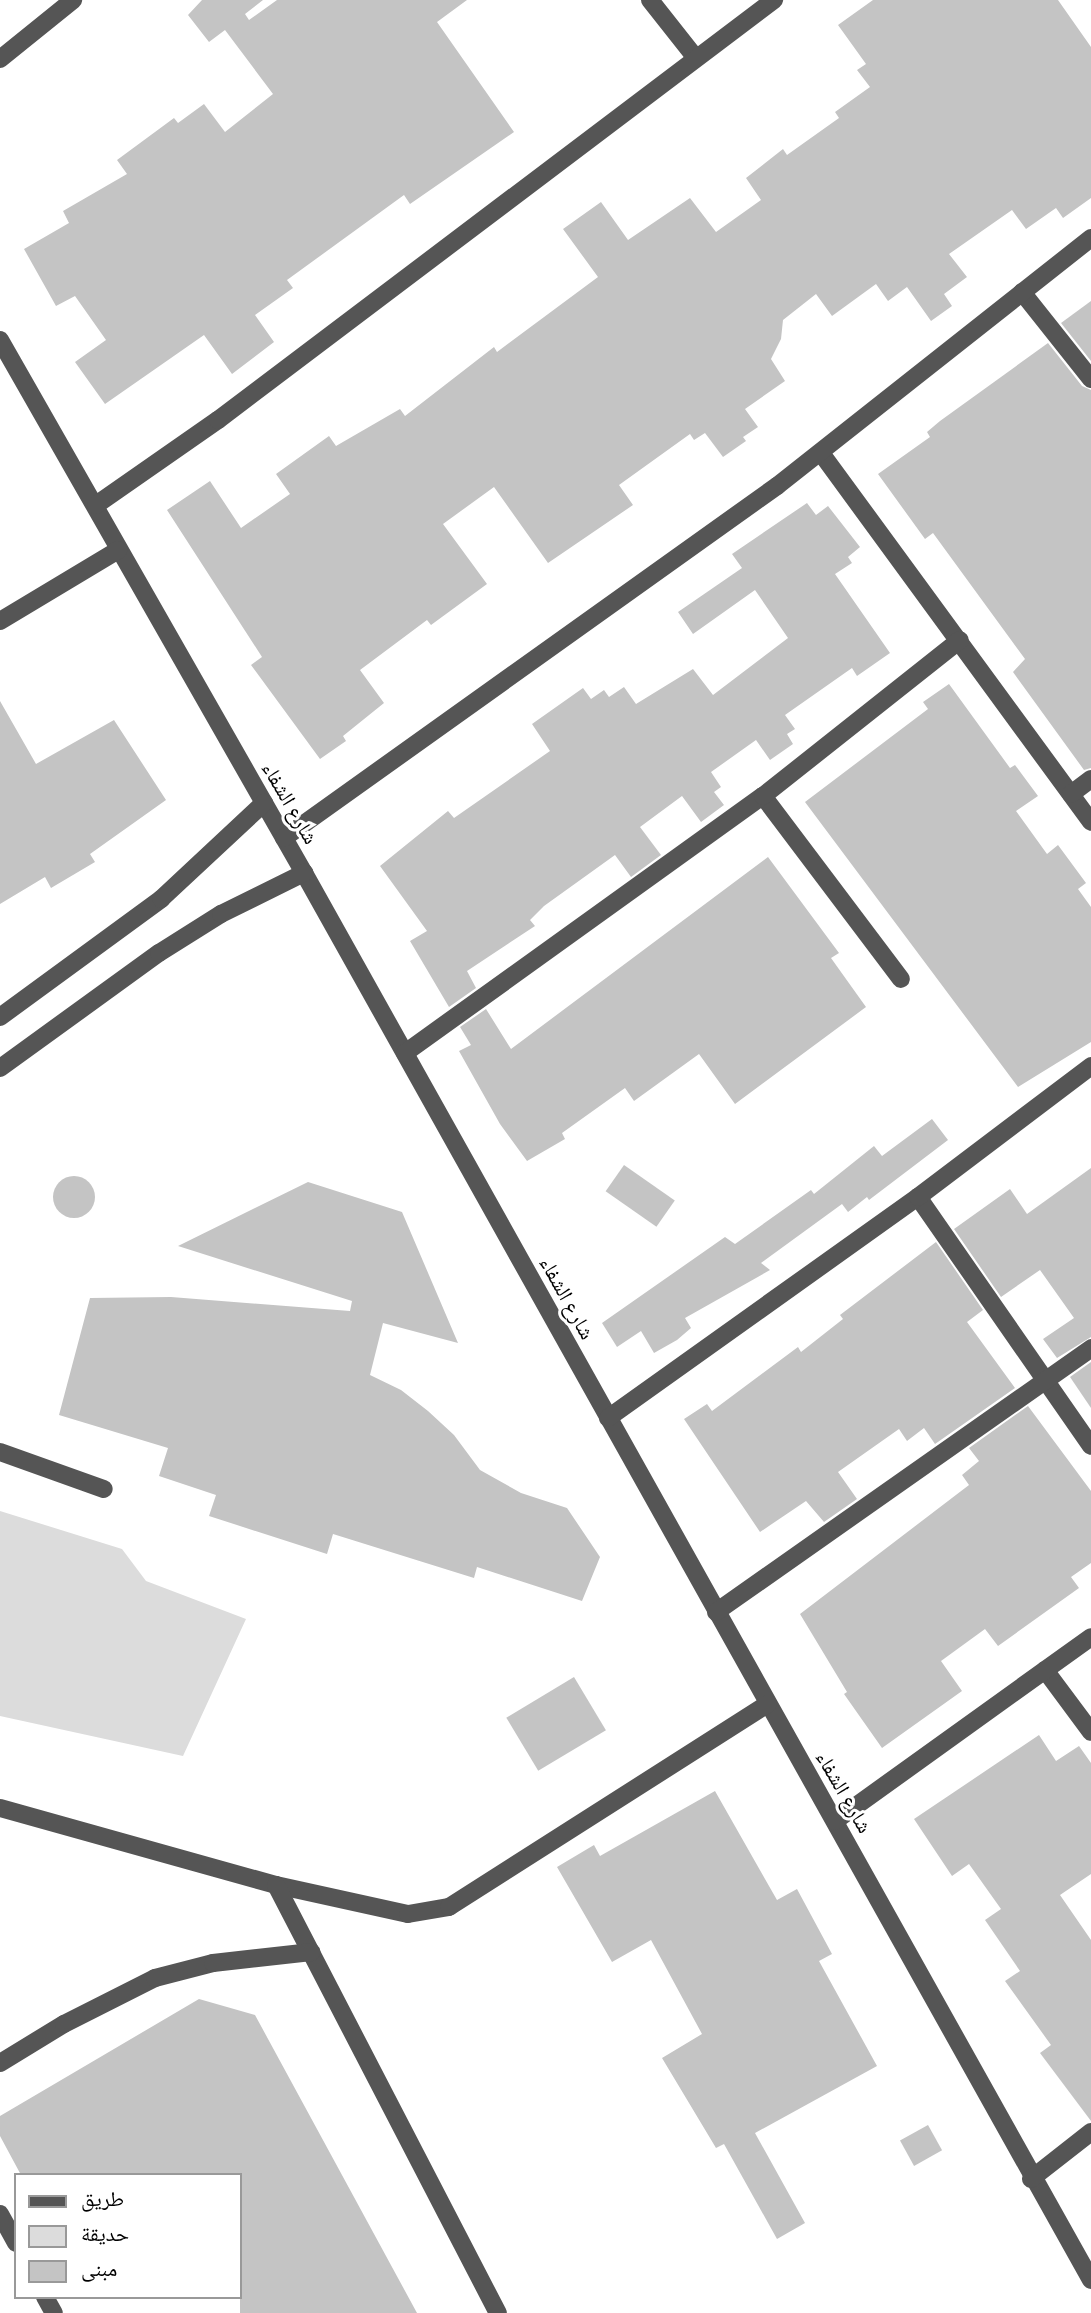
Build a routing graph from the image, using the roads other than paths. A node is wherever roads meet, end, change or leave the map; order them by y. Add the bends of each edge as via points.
1 (73, 0) edge
2 (650, 0) edge
3 (774, 0) edge
4 (695, 57) junction
5 (0, 59) edge
6 (1091, 238) edge
7 (1022, 292) junction
8 (1, 343) edge
9 (1091, 379) edge
10 (821, 453) junction
11 (96, 505) junction
12 (118, 550) junction
13 (0, 621) edge
14 (960, 640) junction
15 (1091, 779) edge
16 (1071, 794) junction
17 (762, 796) junction
18 (264, 803) junction
19 (1091, 822) edge
20 (284, 838) junction
21 (304, 873) junction
22 (901, 979) dead end
23 (0, 1017) edge
24 (405, 1054) junction
25 (1091, 1066) edge
26 (0, 1068) edge
27 (918, 1197) junction
28 (1091, 1348) edge
29 (1046, 1382) junction
30 (608, 1419) junction
31 (1091, 1446) edge
32 (0, 1452) edge
33 (104, 1489) dead end
34 (716, 1612) junction
35 (1091, 1637) edge
36 (1045, 1671) junction
37 (768, 1704) junction
38 (1091, 1732) edge
39 (0, 1808) edge
40 (835, 1821) junction
41 (276, 1885) junction
42 (311, 1952) junction
43 (0, 2063) edge
44 (1091, 2132) edge
45 (1031, 2179) junction
46 (0, 2214) edge
47 (14, 2239) edge
48 (1091, 2280) edge
49 (498, 2313) edge

1 - 5 street
2 - 4 street
3 - 4 street
4 - 11 street via 218,420
6 - 7 street
7 - 9 street
7 - 10 street
8 - 11 street, شارع الشفاء
10 - 14 street
10 - 20 street
11 - 12 street, شارع الشفاء
12 - 13 street
12 - 18 street, شارع الشفاء
14 - 16 street
14 - 17 street
15 - 16 street
16 - 19 street
17 - 22 street
17 - 24 street
18 - 20 street, شارع الشفاء
18 - 23 street via 161,899
20 - 21 street, شارع الشفاء
21 - 24 street, شارع الشفاء
21 - 26 street via 221,914 159,953
24 - 30 street, شارع الشفاء
25 - 27 street
27 - 29 street
27 - 30 street
28 - 29 street
29 - 31 street
29 - 34 street
30 - 34 street, شارع الشفاء
32 - 33 street
34 - 37 street, شارع الشفاء
35 - 36 street
36 - 38 street
36 - 40 street
37 - 40 street, شارع الشفاء
37 - 41 street via 449,1907 408,1914
39 - 41 street
40 - 45 street, شارع الشفاء
41 - 42 street
42 - 43 street via 214,1963 155,1978
42 - 49 street
44 - 45 street
45 - 48 street, شارع الشفاء
46 - 47 street

